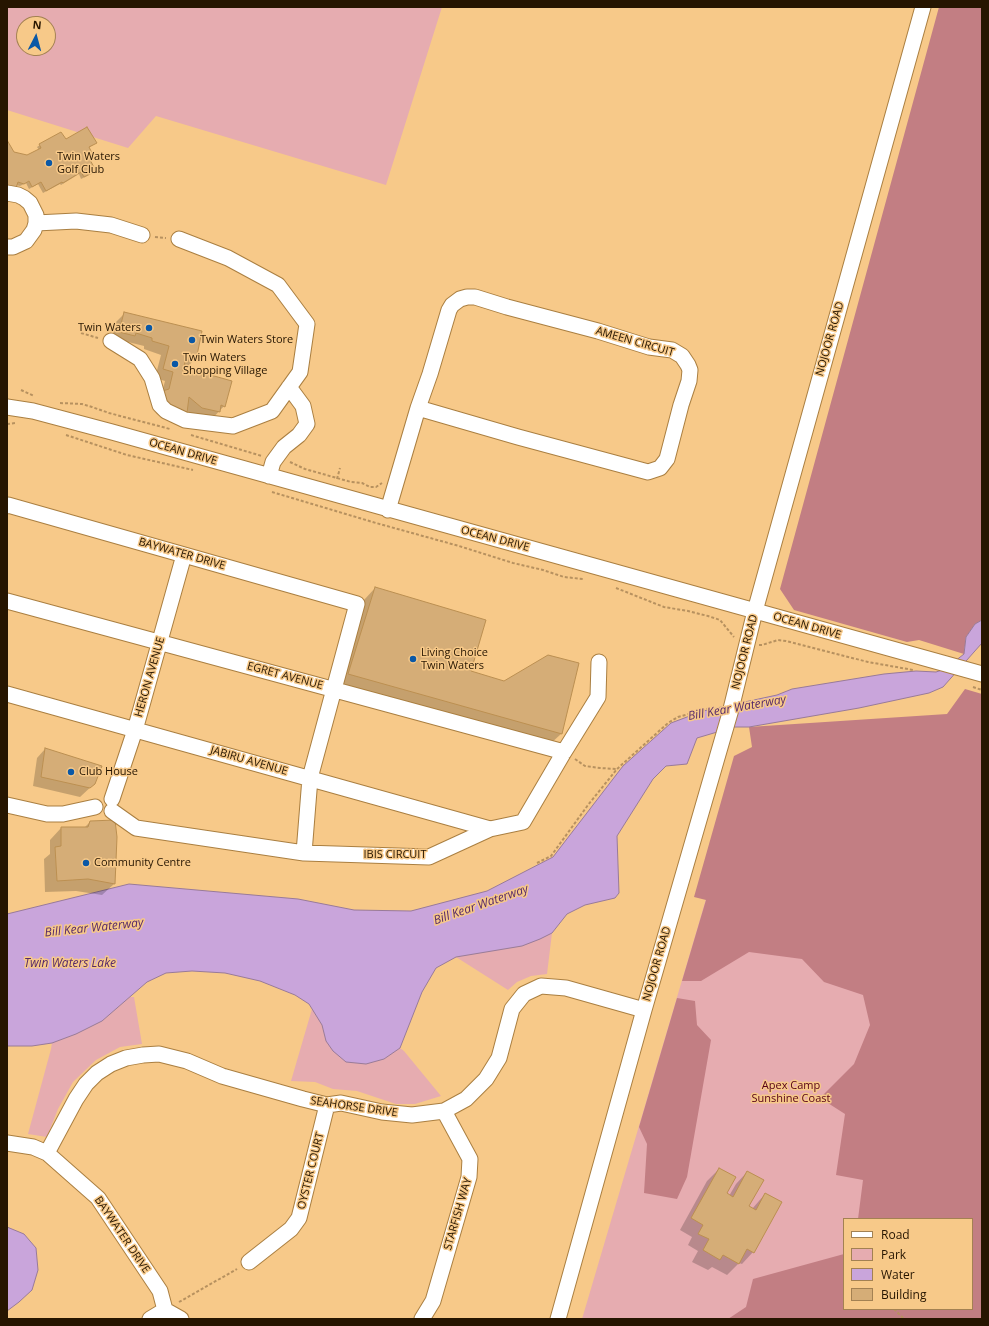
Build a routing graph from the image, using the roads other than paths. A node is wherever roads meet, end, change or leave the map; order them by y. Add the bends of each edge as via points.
1 (923, 7) edge
2 (7, 193) edge
3 (36, 222) junction
4 (142, 235) road end
5 (179, 239) road end
6 (7, 247) edge
7 (111, 341) road end
8 (289, 387) junction
9 (7, 407) edge
10 (418, 408) junction
11 (268, 484) junction
12 (7, 506) edge
13 (388, 510) junction
14 (184, 555) junction
15 (7, 600) edge
16 (755, 611) junction
17 (160, 642) junction
18 (599, 662) dead end
19 (981, 674) edge
20 (334, 690) junction
21 (7, 694) edge
22 (135, 730) junction
23 (564, 752) junction
24 (310, 778) junction
25 (7, 805) edge
26 (112, 805) junction
27 (490, 829) junction
28 (304, 853) junction
29 (644, 1010) junction
30 (327, 1105) junction
31 (444, 1111) junction
32 (7, 1143) edge
33 (47, 1153) junction
34 (249, 1262) road end
35 (165, 1310) junction
36 (150, 1319) edge
37 (181, 1319) edge
38 (422, 1319) edge
39 (558, 1319) edge

1 - 16 street, NOJOOR ROAD
2 - 3 street via 18,195 30,203
3 - 4 street via 76,221 111,226
3 - 6 street via 26,241
5 - 8 street via 228,258 278,285 307,324 300,372
7 - 8 street via 140,359 152,378 160,405 166,411 186,420 233,426 272,411
8 - 11 street via 303,406 307,424 300,435 284,447 275,458
9 - 11 street, OCEAN DRIVE via 33,411
10 - 10 street, AMEEN CIRCUIT via 448,310 456,301 467,297 475,297 649,347 672,350 682,356 690,370 668,459 660,468 648,472 518,438
10 - 13 street, AMEEN CIRCUIT
11 - 13 street, OCEAN DRIVE
12 - 14 street, BAYWATER DRIVE
13 - 16 street, OCEAN DRIVE
14 - 17 street, HERON AVENUE
14 - 20 street, BAYWATER DRIVE via 358,604
15 - 17 street, EGRET AVENUE
16 - 19 street, OCEAN DRIVE
16 - 29 street, NOJOOR ROAD via 730,713
17 - 20 street, EGRET AVENUE
17 - 22 street, HERON AVENUE
18 - 23 street, IBIS CIRCUIT via 598,697
20 - 23 street, EGRET AVENUE
20 - 24 street
21 - 22 street, JABIRU AVENUE
22 - 24 street, JABIRU AVENUE
22 - 26 street, HERON AVENUE
23 - 27 street, IBIS CIRCUIT via 523,822
24 - 27 street, JABIRU AVENUE
24 - 28 street
25 - 26 street via 47,814 63,814 95,807 98,812 105,814
26 - 28 street, IBIS CIRCUIT via 136,828
27 - 28 street, IBIS CIRCUIT via 428,857
29 - 31 street, SEAHORSE DRIVE via 566,988 541,986 524,994 512,1009 499,1058 486,1079 466,1099
29 - 39 street, NOJOOR ROAD
30 - 31 street, SEAHORSE DRIVE via 341,1103 382,1112 412,1115
30 - 33 street, SEAHORSE DRIVE via 222,1076 187,1061 159,1054 143,1055 111,1064 86,1084
30 - 34 street, OYSTER COURT via 299,1218 291,1229
31 - 38 street, STARFISH WAY via 470,1159 469,1177 433,1301
32 - 33 street, BAYWATER DRIVE via 33,1147
33 - 35 street, BAYWATER DRIVE via 98,1198 160,1291
35 - 36 street
35 - 37 street

